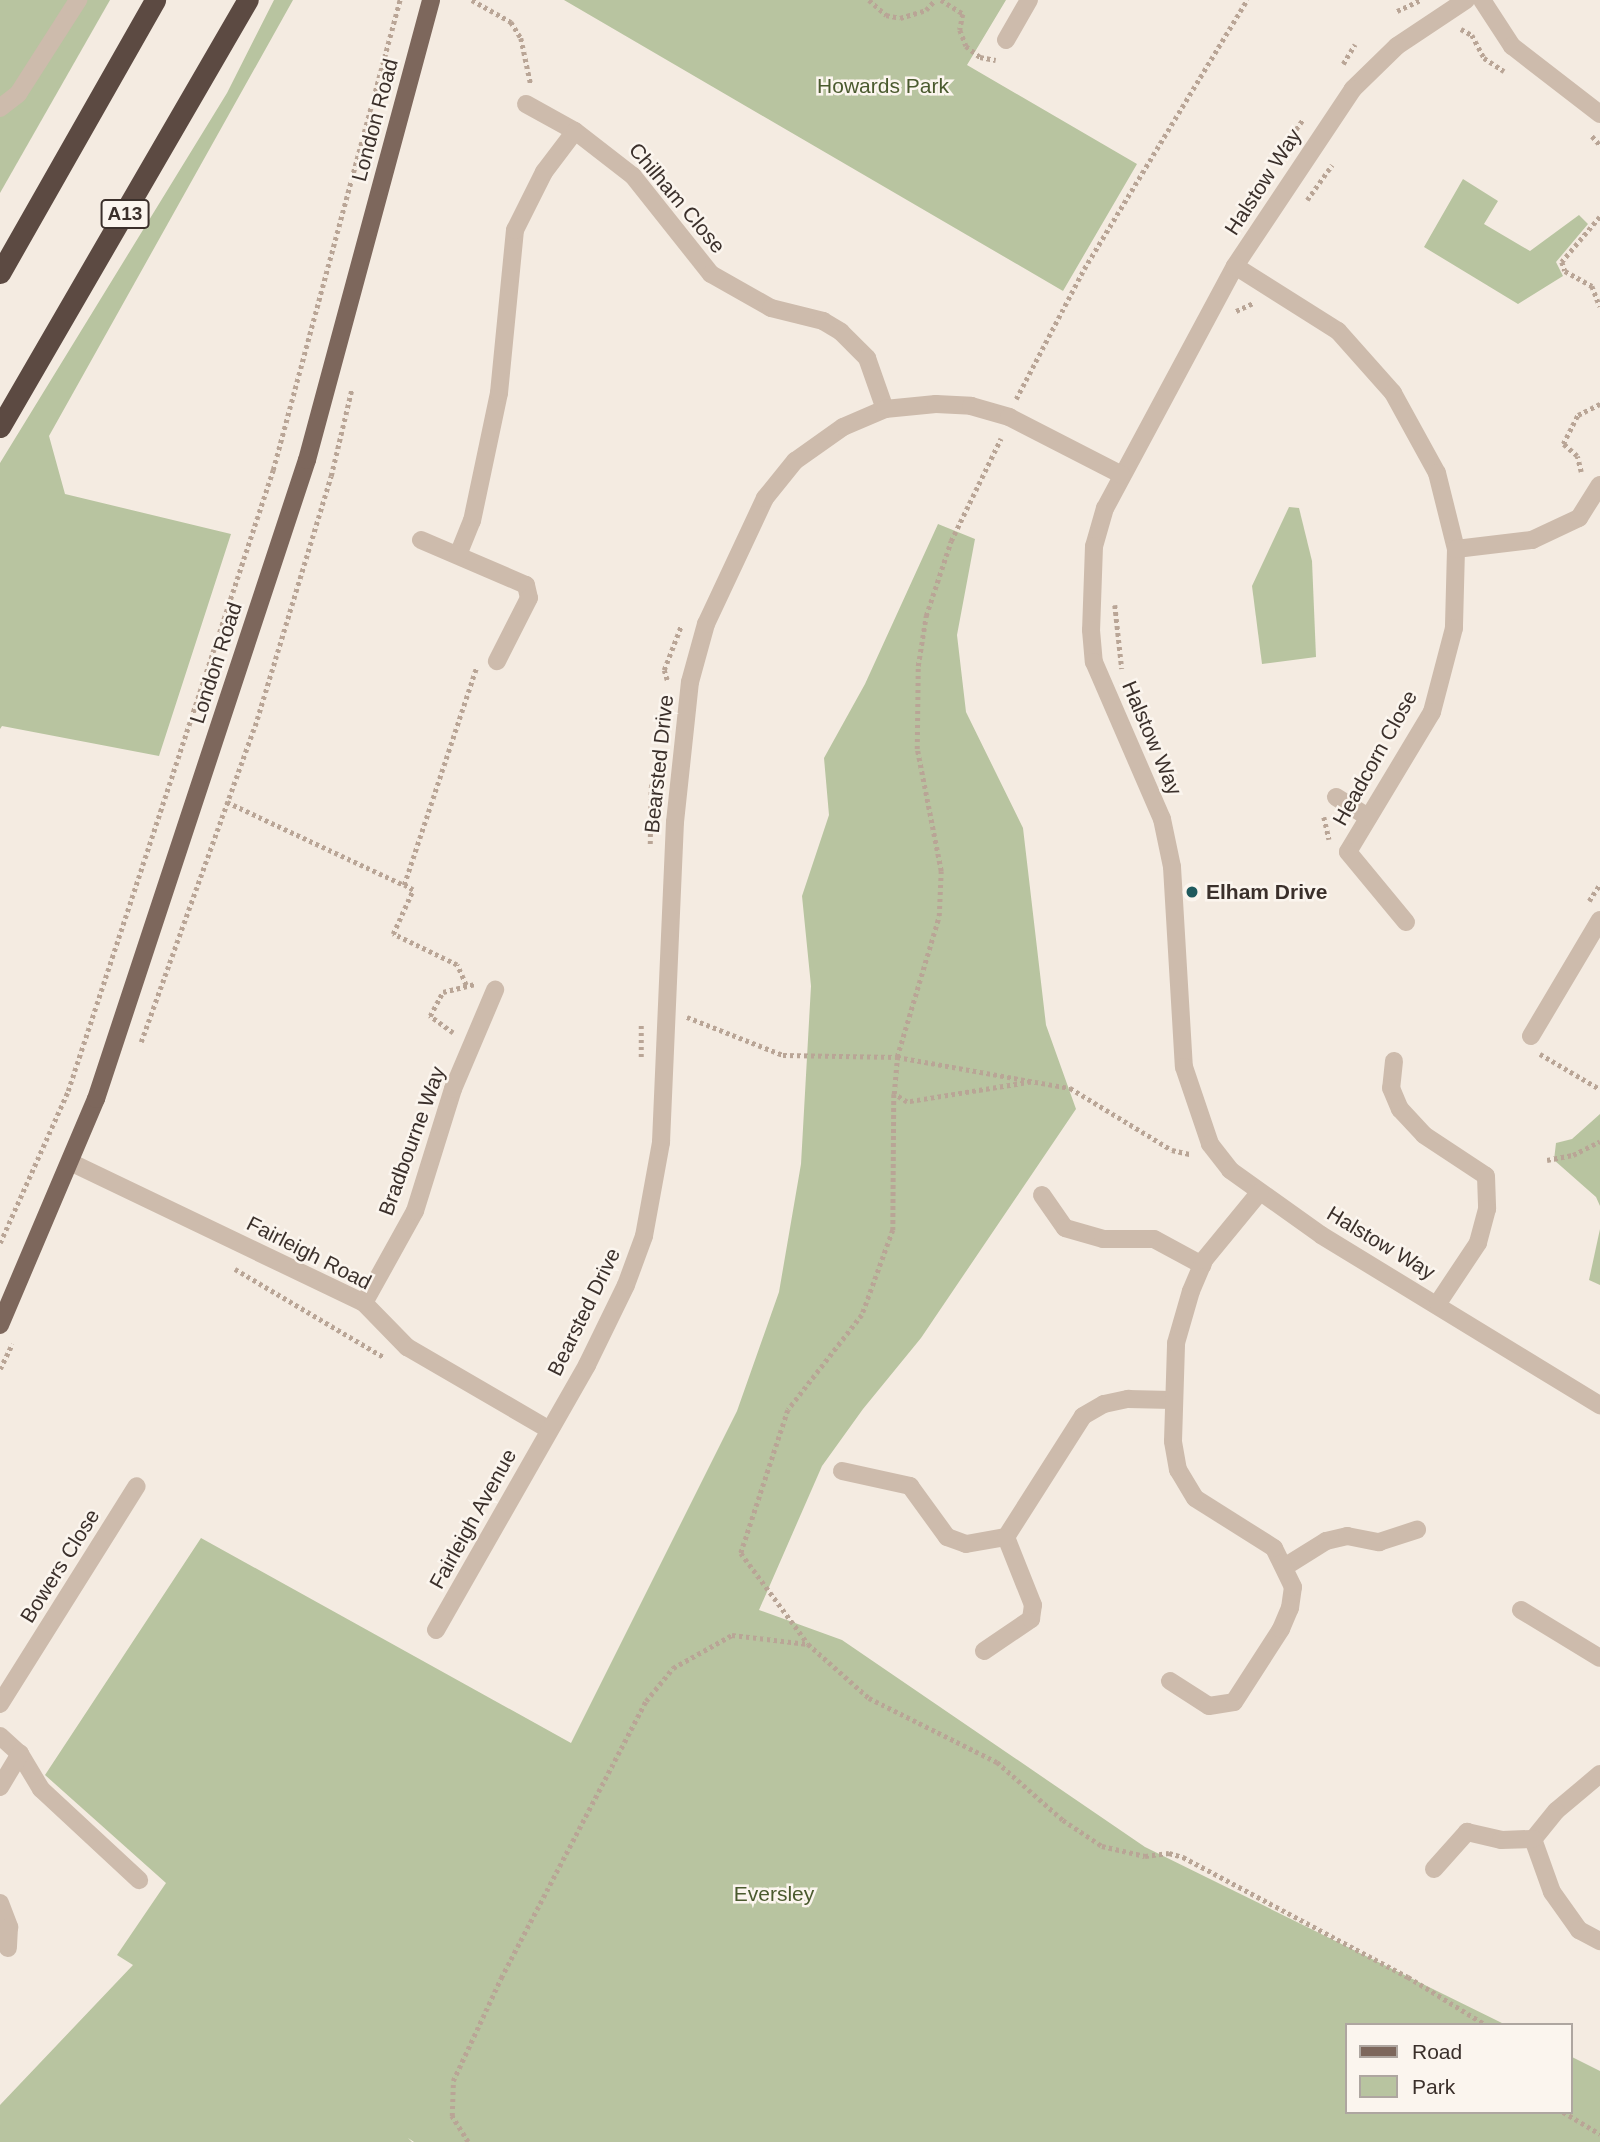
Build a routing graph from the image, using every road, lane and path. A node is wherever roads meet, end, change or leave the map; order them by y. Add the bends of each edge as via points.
1 (78, 0) edge
2 (155, 0) edge
3 (248, 0) edge
4 (400, 0) edge
5 (431, 0) edge
6 (472, 0) edge
7 (869, 0) edge
8 (935, 0) edge
9 (941, 0) edge
10 (1029, 0) edge
11 (1247, 0) edge
12 (1422, 0) edge
13 (1466, 0) edge
14 (1482, 0) edge
15 (1396, 11) dead end
16 (1450, 26) dead end
17 (1006, 40) dead end
18 (1007, 59) dead end
19 (1516, 79) dead end
20 (529, 97) joint
21 (0, 108) edge
22 (1600, 114) edge
23 (1585, 129) dead end
24 (576, 131) junction
25 (1600, 145) edge
26 (1339, 153) dead end
27 (1299, 205) dead end
28 (1600, 217) edge
29 (1235, 266) junction
30 (0, 273) edge
31 (1259, 302) dead end
32 (1600, 307) edge
33 (1230, 322) dead end
34 (1014, 403) dead end
35 (1600, 404) edge
36 (885, 409) junction
37 (0, 427) edge
38 (993, 429) dead end
39 (1003, 434) junction
40 (1016, 440) dead end
41 (1122, 475) junction
42 (1579, 478) dead end
43 (1600, 485) edge
44 (421, 540) dead end
45 (1456, 549) junction
46 (458, 555) junction
47 (1111, 593) dead end
48 (489, 657) joint
49 (1122, 673) dead end
50 (1336, 797) dead end
51 (227, 802) dead end
52 (1322, 811) dead end
53 (1368, 817) junction
54 (1331, 845) dead end
55 (404, 885) junction
56 (1600, 920) edge
57 (1406, 922) dead end
58 (466, 985) junction
59 (487, 987) joint
60 (682, 1027) dead end
61 (1539, 1039) joint
62 (456, 1042) dead end
63 (897, 1058) junction
64 (1394, 1061) dead end
65 (1031, 1082) junction
66 (1600, 1089) edge
67 (894, 1094) junction
68 (1600, 1141) edge
69 (1210, 1144) junction
70 (1547, 1160) dead end
71 (70, 1162) junction
72 (1259, 1193) junction
73 (1042, 1195) dead end
74 (0, 1243) edge
75 (229, 1265) dead end
76 (1202, 1265) junction
77 (364, 1303) junction
78 (1438, 1303) junction
79 (0, 1325) edge
80 (390, 1361) dead end
81 (1172, 1400) junction
82 (1600, 1405) edge
83 (548, 1429) junction
84 (842, 1471) dead end
85 (137, 1486) dead end
86 (1417, 1530) dead end
87 (1006, 1537) junction
88 (1286, 1566) junction
89 (1521, 1610) dead end
90 (436, 1630) dead end
91 (808, 1644) junction
92 (984, 1651) dead end
93 (1600, 1658) edge
94 (1170, 1681) dead end
95 (0, 1704) edge
96 (0, 1736) edge
97 (20, 1754) junction
98 (1600, 1774) edge
99 (0, 1787) edge
100 (1533, 1839) junction
101 (1434, 1869) dead end
102 (139, 1880) dead end
103 (0, 1903) edge
104 (1600, 1941) edge
105 (8, 1948) dead end
106 (1483, 2023) edge
107 (1566, 2114) edge
108 (1600, 2134) edge
109 (468, 2142) edge

1 - 21 street via 18,94
2 - 30 highway
3 - 37 highway, A13
4 - 74 path via 273,470 68,1091
5 - 71 main road, London Road via 307,460 100,1086
6 - 20 path via 511,22 521,38
7 - 8 path via 886,15 900,18 926,10
9 - 18 path via 963,14 961,39 972,52 989,59
10 - 17 street
11 - 34 path via 1084,269
12 - 15 path
13 - 29 street, Halstow Way via 1397,46 1353,89
14 - 22 street via 1512,46
16 - 19 path via 1472,35 1484,58
20 - 24 street, Chilham Close
23 - 25 path
24 - 36 street, Chilham Close via 633,176 711,274 771,308 823,321 841,332 867,358
24 - 46 street via 544,172 515,230 499,393 472,521
26 - 27 path via 1315,194
28 - 32 path via 1562,261 1566,271 1592,286
29 - 41 street, Halstow Way
29 - 45 street, Headcorn Close via 1338,331 1393,393 1437,472
31 - 33 path via 1237,310
35 - 42 path via 1578,415 1563,444 1577,456
36 - 41 street, Bearsted Drive via 936,404 996,413
36 - 83 street, Bearsted Drive via 824,439 787,470 765,498 706,624 680,749 656,1188 626,1285
38 - 39 path
39 - 40 path
39 - 63 path via 951,541 926,616 918,666 917,749 941,870 939,916
41 - 69 street, Halstow Way via 1105,508 1094,547 1090,589 1094,662 1161,819 1172,867 1184,1066
43 - 45 street via 1578,518 1532,540
44 - 46 street
45 - 53 street, Headcorn Close via 1454,628 1432,712
46 - 48 street via 526,585 529,598
47 - 49 path via 1118,613
48 - 55 path
50 - 53 street
51 - 55 path
52 - 54 path
53 - 57 street, Headcorn Close via 1348,852 1350,860
55 - 58 path via 413,890 393,934 457,965
56 - 61 street
58 - 59 path
58 - 62 path via 443,992 430,1016 448,1025
59 - 77 street, Bradbourne Way via 415,1211
60 - 63 path via 682,1015 783,1055
61 - 66 path via 1539,1053
63 - 65 path
63 - 67 path
64 - 78 street via 1391,1088 1400,1110 1424,1135 1486,1176 1487,1209 1478,1243
65 - 67 path via 907,1102
65 - 69 path via 1086,1096 1171,1150 1190,1154
67 - 91 path via 893,1230 862,1315 788,1410 741,1553
68 - 70 path via 1573,1155
69 - 72 street, Halstow Way via 1230,1170
71 - 77 street, Fairleigh Road
71 - 79 main road, London Road
72 - 76 street
72 - 78 street, Halstow Way
73 - 76 street via 1065,1228 1103,1239 1154,1239
75 - 80 path
76 - 81 street via 1176,1343
77 - 83 street, Fairleigh Road via 407,1348
78 - 82 street, Halstow Way
81 - 87 street via 1128,1399 1104,1404 1083,1416
81 - 88 street via 1173,1441 1185,1486 1195,1498 1274,1548
83 - 90 street, Fairleigh Avenue
84 - 87 street via 910,1486 925,1501 935,1524 966,1544
85 - 95 street, Bowers Close
86 - 88 street via 1380,1542 1347,1536 1326,1541
87 - 92 street via 1033,1605 1031,1619
88 - 94 street via 1293,1587 1286,1619 1234,1702 1209,1706
89 - 93 street
91 - 106 path via 869,1698 997,1762 1063,1820 1102,1846 1123,1853 1182,1857 1431,1989
91 - 109 path via 732,1635 673,1668 646,1701 506,1967 453,2081 452,2116
96 - 97 street
97 - 99 street
97 - 102 street via 41,1789
98 - 100 street via 1556,1811
100 - 101 street via 1501,1840 1466,1832
100 - 104 street via 1552,1892 1579,1930
103 - 105 street via 9,1927
107 - 108 path

